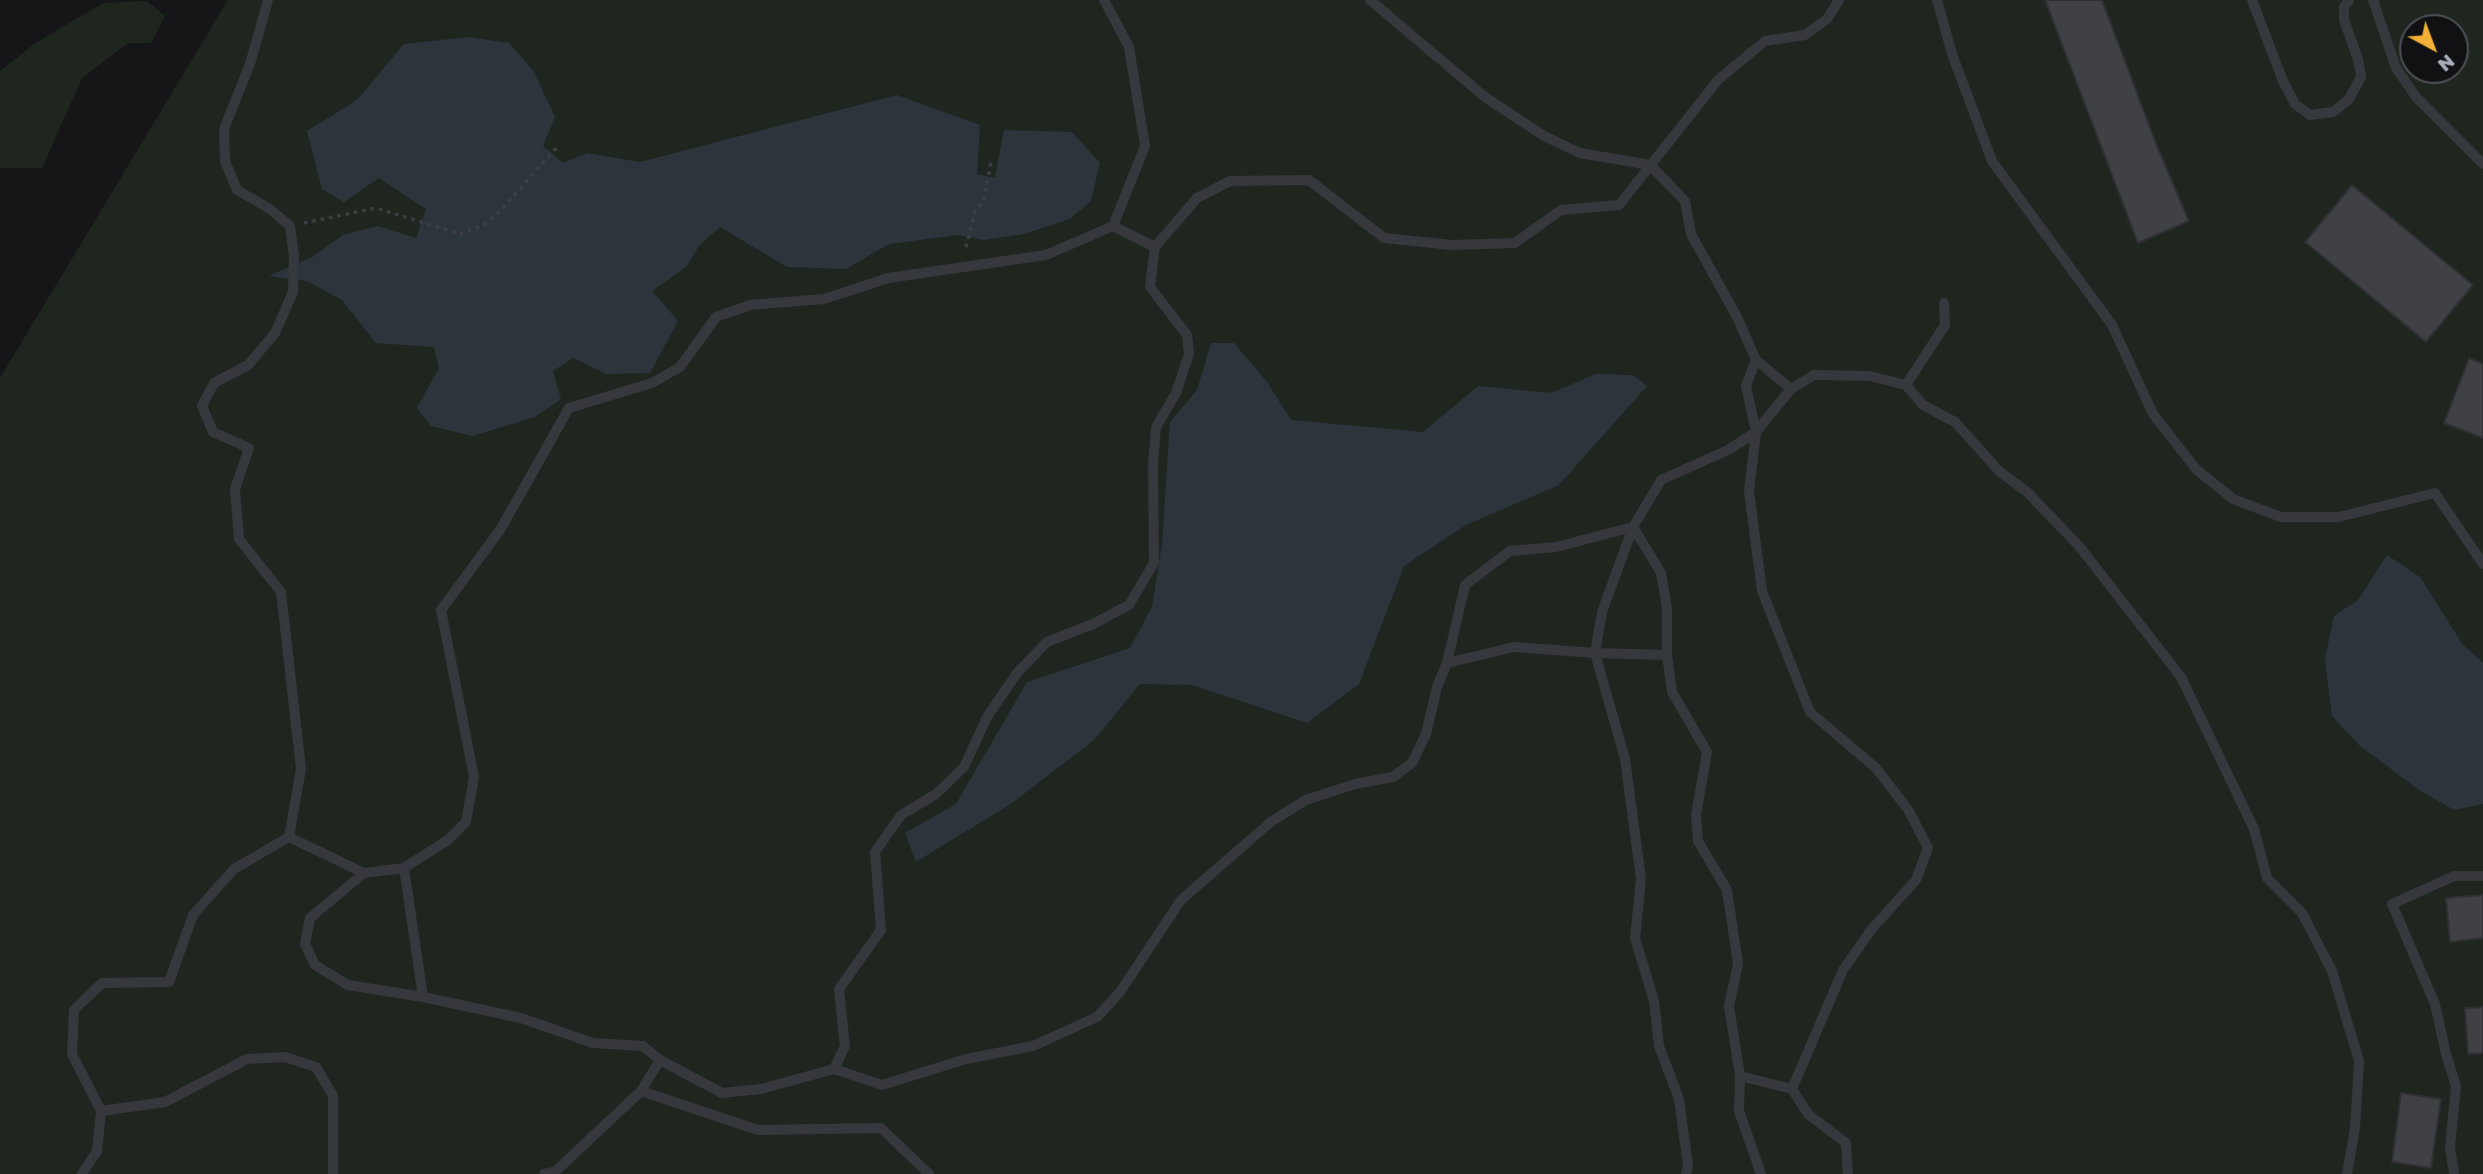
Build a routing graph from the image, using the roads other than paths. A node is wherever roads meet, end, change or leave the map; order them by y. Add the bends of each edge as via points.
1 (268, 0) edge
2 (1104, 0) edge
3 (1370, 0) edge
4 (1839, 0) edge
5 (1937, 0) edge
6 (2252, 0) edge
7 (2349, 0) edge
8 (2373, 0) edge
9 (2483, 164) edge
10 (1650, 165) junction
11 (1113, 226) junction
12 (1155, 247) junction
13 (1944, 303) dead end
14 (1756, 360) junction
15 (1906, 385) junction
16 (1791, 389) junction
17 (1756, 432) junction
18 (1633, 527) junction
19 (2483, 564) edge
20 (1595, 653) junction
21 (1667, 655) junction
22 (1447, 663) junction
23 (289, 837) junction
24 (404, 868) junction
25 (364, 873) junction
26 (2483, 876) edge
27 (423, 997) junction
28 (660, 1060) junction
29 (834, 1069) junction
30 (1740, 1076) junction
31 (1792, 1088) junction
32 (641, 1091) junction
33 (101, 1111) junction
34 (82, 1174) edge
35 (333, 1174) edge
36 (544, 1174) edge
37 (929, 1174) edge
38 (1686, 1174) edge
39 (1761, 1174) edge
40 (1848, 1174) edge
41 (2347, 1174) edge
42 (2454, 1174) edge

1 - 23 lane via 250,64 224,129 225,161 237,190 290,226 293,292 275,333 247,365 214,383 202,407 213,432 249,448 236,489 239,539 281,592 301,769
2 - 11 lane via 1129,47 1145,146
3 - 10 lane via 1485,97 1544,136 1580,153
4 - 10 lane via 1827,19 1805,35 1765,41 1718,80
5 - 19 lane via 1992,161 2112,324 2153,414 2196,469 2233,499 2281,517 2339,517 2435,493
6 - 7 lane via 2295,104 2310,114 2333,111 2349,99 2361,77 2344,20
8 - 9 lane via 2396,68 2416,97
10 - 12 lane via 1619,205 1561,210 1515,243 1452,245 1384,238 1309,180 1285,180 1230,181 1197,198
10 - 14 lane via 1685,201 1691,234
11 - 12 lane
11 - 24 lane via 1046,255 888,278 824,299 750,306 716,317 680,367 652,383 569,408 500,530 441,610 474,777 466,822 448,840
12 - 29 lane via 1150,286 1187,335 1189,354 1176,393 1157,427 1154,563 1129,605 1047,642 1017,673 987,717 964,767 936,794 901,815 875,852 881,930 839,989 845,1046
13 - 15 lane via 1945,325
14 - 16 lane
14 - 17 lane via 1746,386
15 - 16 lane via 1870,376 1814,374
15 - 41 lane via 1923,405 1955,422 1999,471 2027,492 2079,546 2181,677 2254,829 2267,878 2302,913 2332,971 2359,1060
16 - 17 lane
17 - 18 lane via 1661,480
17 - 31 lane via 1749,491 1762,591 1810,712 1876,768 1909,811 1928,848 1916,880 1843,970
18 - 20 lane via 1602,612
18 - 21 lane via 1661,573
18 - 22 lane via 1556,547 1510,551 1465,585
20 - 21 lane
20 - 22 lane via 1514,647
20 - 38 lane via 1625,759 1641,880 1634,938 1654,1001 1659,1046 1679,1099
21 - 30 lane via 1672,692 1707,752 1696,816 1698,841 1727,890 1738,964 1729,1006
22 - 29 lane via 1412,763 1393,777 1306,800 1272,821 1181,900 1120,992 1097,1017 1033,1046 966,1059 882,1085
23 - 25 lane
23 - 33 lane via 234,869 194,915 169,982 102,983 74,1010 72,1054
24 - 25 lane
24 - 27 lane
25 - 27 lane via 310,918 305,944 315,965 348,985
26 - 42 lane via 2454,876 2392,904 2435,1004 2456,1086 2450,1147
27 - 28 lane via 521,1018 593,1043 643,1046
28 - 29 lane via 722,1093 761,1089
28 - 32 lane
30 - 31 lane
30 - 39 lane via 1739,1111
31 - 40 lane via 1808,1114 1846,1143
32 - 36 lane via 555,1171
32 - 37 lane via 758,1129 881,1128
33 - 34 lane via 97,1151
33 - 35 lane via 165,1102 247,1059 285,1057 316,1067 333,1096

